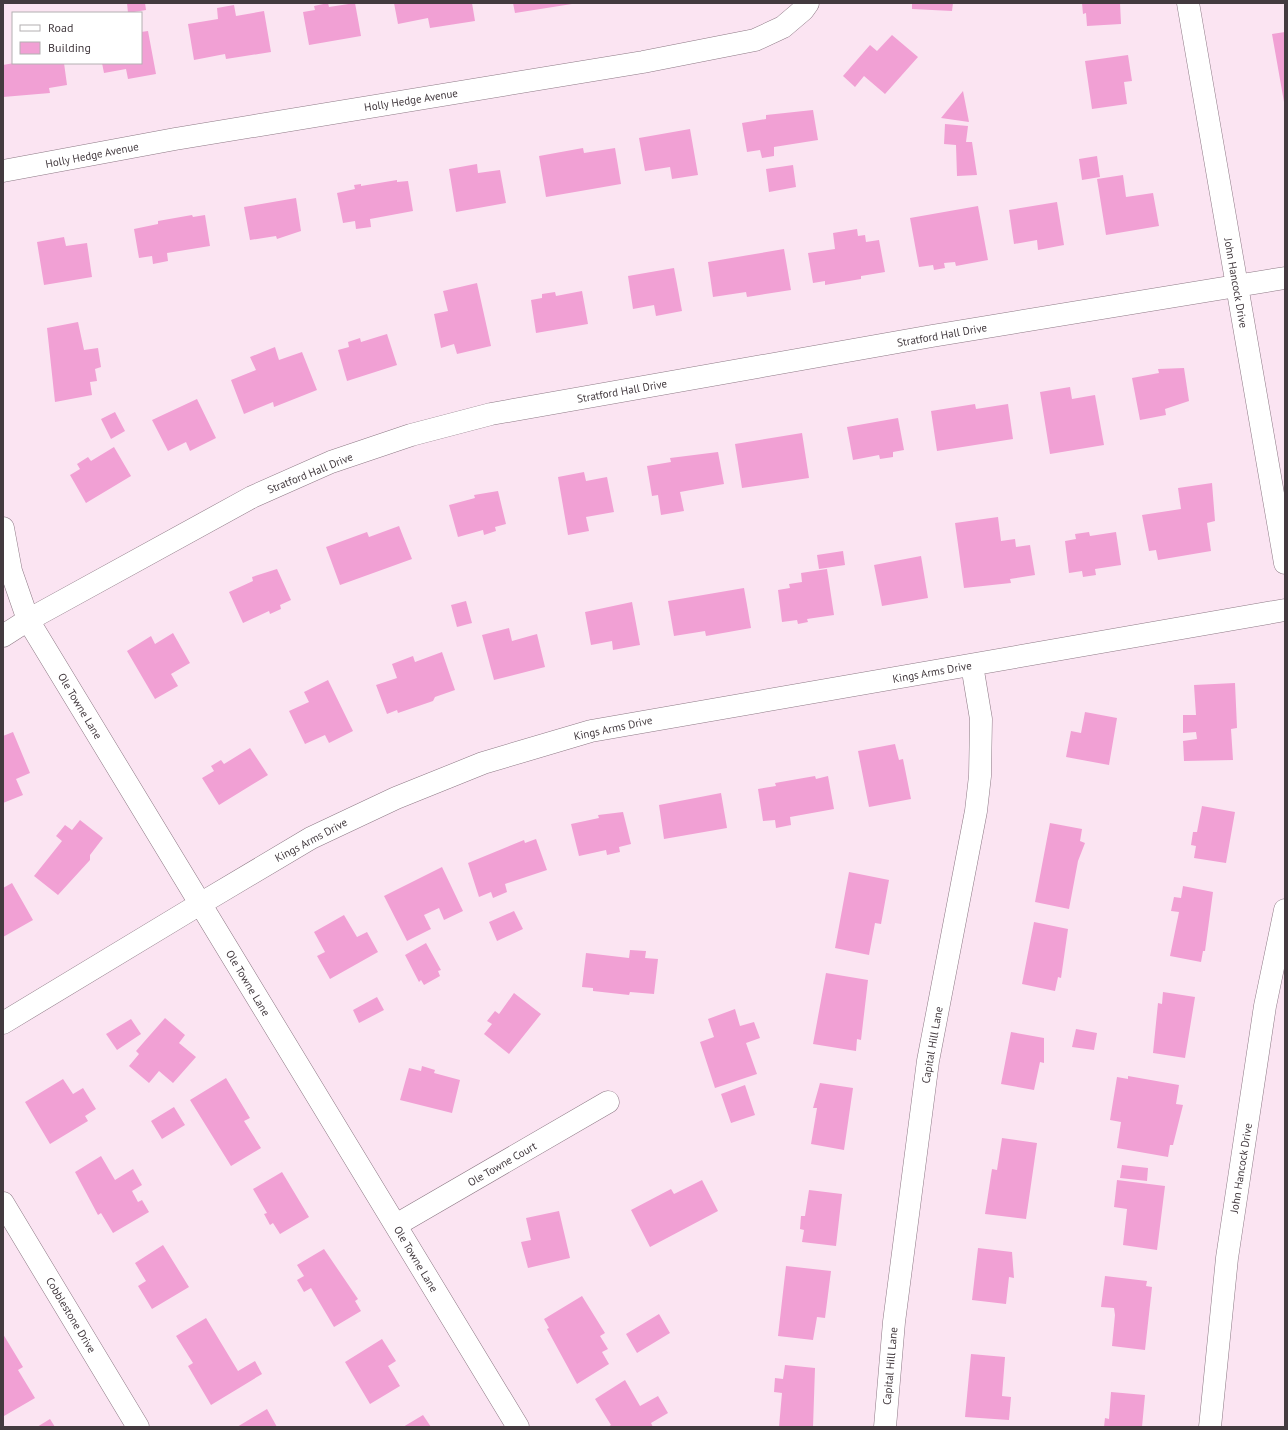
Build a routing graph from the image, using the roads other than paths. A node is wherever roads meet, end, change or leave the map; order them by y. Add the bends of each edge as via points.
1 (808, 3) edge
2 (1188, 3) edge
3 (3, 171) edge
4 (1285, 278) edge
5 (1237, 286) junction
6 (3, 528) edge
7 (1285, 563) edge
8 (1285, 610) edge
9 (28, 620) junction
10 (3, 636) edge
11 (972, 665) junction
12 (200, 904) junction
13 (1285, 910) edge
14 (3, 1023) edge
15 (608, 1102) dead end
16 (3, 1203) edge
17 (396, 1225) junction
18 (138, 1427) edge
19 (518, 1427) edge
20 (885, 1427) edge
21 (1210, 1427) edge

1 - 3 street, Holly Hedge Avenue via 783,27 755,40 643,62 175,139
2 - 5 street, John Hancock Drive
4 - 5 street, Stratford Hall Drive
5 - 7 street, John Hancock Drive
5 - 9 street, Stratford Hall Drive via 932,336 492,414 411,435 331,462 252,497
6 - 9 street, Ole Towne Lane via 11,571
8 - 11 street, Kings Arms Drive
9 - 10 street, Stratford Hall Drive
9 - 12 street, Ole Towne Lane
11 - 12 street, Kings Arms Drive via 591,731 483,763 396,798 311,838
11 - 20 street, Capital Hill Lane via 981,719 980,776 976,811 928,1061 894,1322
12 - 14 street, Kings Arms Drive
12 - 17 street, Ole Towne Lane
13 - 21 street, John Hancock Drive via 1266,1006 1227,1258
15 - 17 street, Ole Towne Court
16 - 18 street, Cobblestone Drive
17 - 19 street, Ole Towne Lane

